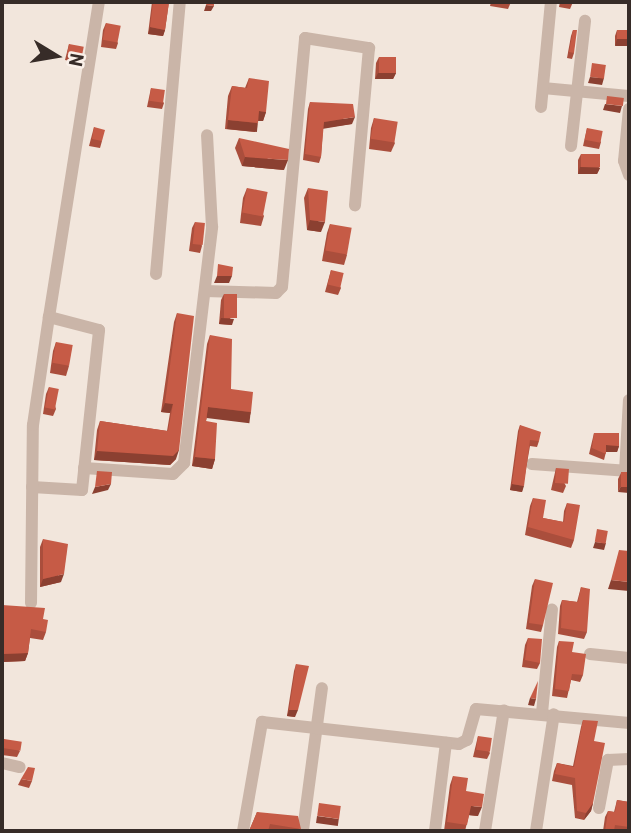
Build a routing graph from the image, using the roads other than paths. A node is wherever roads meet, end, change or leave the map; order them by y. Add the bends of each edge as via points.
1 (99, 2) edge
2 (180, 2) edge
3 (551, 2) edge
4 (585, 21) dead end
5 (543, 88) junction
6 (579, 91) junction
7 (629, 96) edge
8 (541, 107) dead end
9 (629, 109) edge
10 (207, 135) dead end
11 (571, 146) dead end
12 (629, 175) edge
13 (355, 205) dead end
14 (156, 275) dead end
15 (205, 291) junction
16 (49, 317) junction
17 (629, 400) edge
18 (532, 464) dead end
19 (84, 468) junction
20 (627, 471) edge
21 (32, 486) junction
22 (31, 603) dead end
23 (552, 609) dead end
24 (590, 654) dead end
25 (629, 658) edge
26 (322, 688) dead end
27 (504, 710) junction
28 (548, 714) junction
29 (629, 723) edge
30 (318, 727) junction
31 (446, 743) junction
32 (629, 759) edge
33 (2, 763) edge
34 (20, 766) dead end
35 (599, 808) dead end
36 (303, 830) edge
37 (243, 831) edge
38 (435, 831) edge
39 (485, 831) edge
40 (536, 831) edge

1 - 16 street
2 - 14 street
3 - 5 street
4 - 6 street
5 - 6 street
5 - 8 street
6 - 7 street
6 - 11 street
9 - 12 street via 624,161
10 - 15 street via 213,184
13 - 15 street via 369,48 305,38 282,287 276,293
15 - 19 street via 181,470
16 - 19 street via 99,330
16 - 21 street via 34,411
17 - 20 street
18 - 20 street
19 - 21 street via 82,490
21 - 22 street
23 - 28 street
24 - 25 street
26 - 30 street
27 - 28 street
27 - 31 street via 474,710 467,740
27 - 39 street
28 - 29 street
28 - 40 street
30 - 31 street
30 - 36 street
30 - 37 street via 258,726
31 - 38 street
32 - 35 street via 608,760
33 - 34 street

